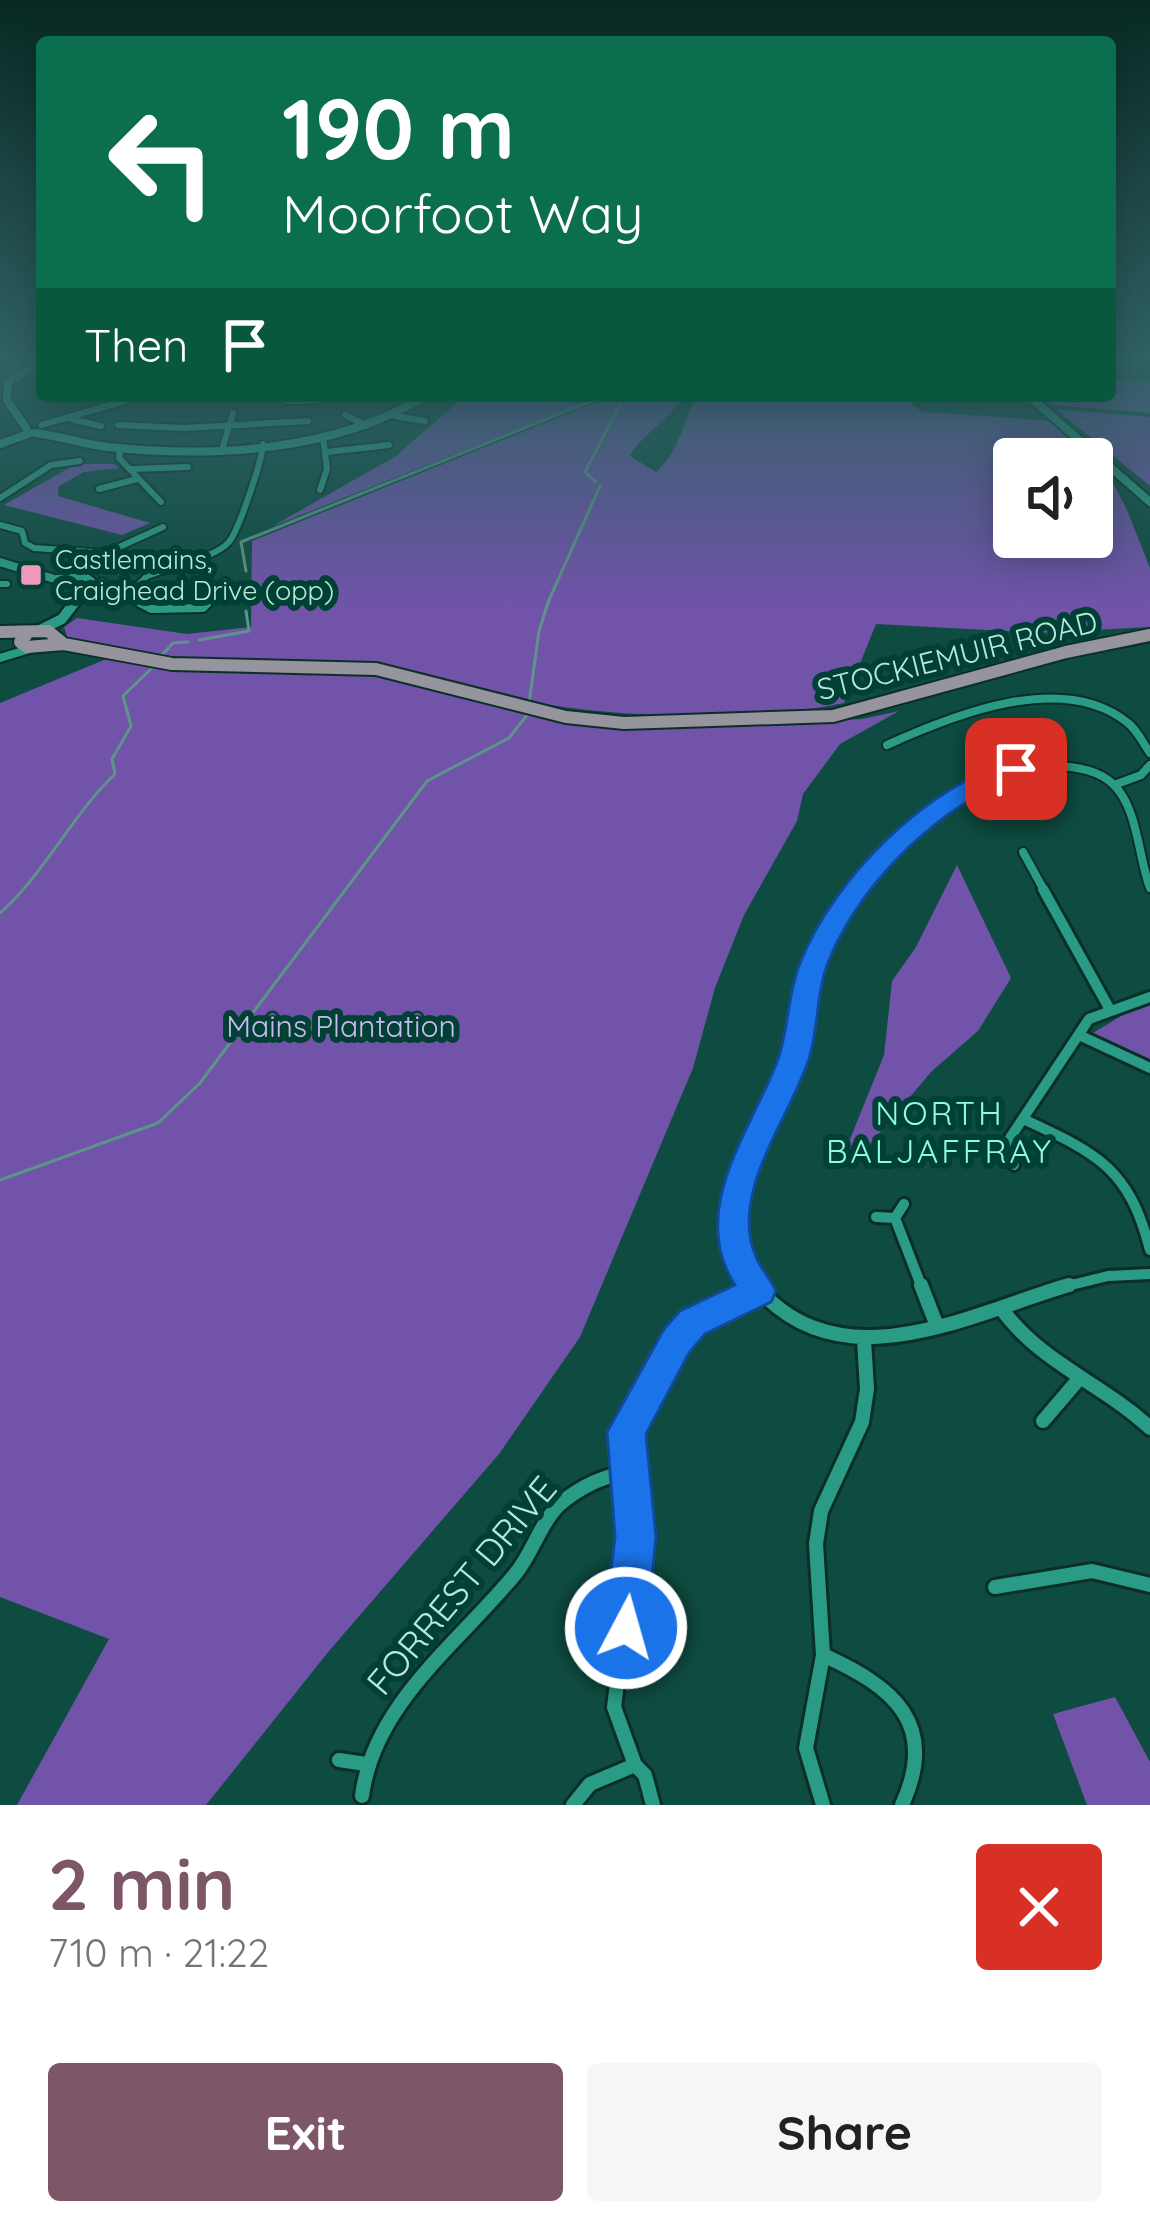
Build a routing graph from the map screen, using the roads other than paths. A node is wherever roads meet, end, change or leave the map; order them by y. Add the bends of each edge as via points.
1 (86, 440) edge
2 (226, 440) edge
3 (295, 440) edge
4 (324, 440) edge
5 (1079, 440) edge
6 (262, 444) junction
7 (389, 445) dead end
8 (224, 446) junction
9 (121, 448) junction
10 (327, 452) junction
11 (80, 461) dead end
12 (188, 466) dead end
13 (132, 469) junction
14 (137, 478) junction
15 (333, 484) dead end
16 (99, 489) dead end
17 (0, 498) edge
18 (160, 502) dead end
19 (1150, 502) edge
20 (0, 525) edge
21 (163, 527) dead end
22 (106, 553) junction
23 (194, 560) junction
24 (0, 562) edge
25 (76, 582) junction
26 (1150, 634) edge
27 (35, 637) edge
28 (3, 658) edge
29 (887, 745) dead end
30 (1150, 753) edge
31 (1150, 765) edge
32 (1114, 785) junction
33 (1023, 852) dead end
34 (1150, 887) edge
35 (1150, 997) edge
36 (1109, 1008) junction
37 (1079, 1035) junction
38 (1150, 1068) edge
39 (1023, 1119) junction
40 (1006, 1144) junction
41 (982, 1149) dead end
42 (1014, 1165) dead end
43 (904, 1204) dead end
44 (876, 1216) dead end
45 (896, 1218) junction
46 (1150, 1250) edge
47 (1150, 1274) edge
48 (759, 1291) junction
49 (1001, 1308) junction
50 (937, 1326) junction
51 (864, 1340) junction
52 (1078, 1380) junction
53 (1043, 1421) dead end
54 (1150, 1428) edge
55 (626, 1472) junction
56 (1150, 1585) edge
57 (995, 1587) dead end
58 (823, 1655) junction
59 (339, 1760) dead end
60 (366, 1764) junction
61 (635, 1765) junction
62 (362, 1796) dead end
63 (573, 1805) edge
64 (653, 1805) edge
65 (823, 1805) edge
66 (902, 1805) edge

1 - 9 street
2 - 8 street
3 - 6 street
4 - 10 street
5 - 19 street
6 - 8 street
6 - 23 street via 261,472 236,535
7 - 10 street
8 - 9 street
9 - 13 street via 118,456
10 - 15 street via 321,487
11 - 17 street via 51,465
12 - 13 street
13 - 14 street
14 - 16 street
14 - 18 street
20 - 22 street via 22,531 34,548
21 - 22 street
22 - 25 street
23 - 23 street via 143,579 129,597 161,610 207,610 209,574
24 - 25 street
25 - 27 street via 70,611
26 - 27 main road, STOCKIEMUIR ROAD via 833,716 624,723 566,717 376,669 172,664
27 - 28 street
29 - 30 street via 965,712 1071,699 1130,720
31 - 32 street
32 - 34 street
32 - 48 street via 1051,765 978,782 892,848 836,921 802,1001 795,1056 733,1202 738,1260
33 - 36 street
35 - 36 street
36 - 37 street
37 - 38 street
37 - 39 street
39 - 40 street
39 - 46 street via 1121,1173 1138,1201
40 - 41 street
40 - 42 street
43 - 45 street
44 - 45 street
45 - 50 street
47 - 49 street via 1112,1276
48 - 51 street via 789,1316
48 - 55 street via 693,1323 676,1341 626,1432
49 - 50 street
49 - 52 street via 1030,1349
50 - 51 street
51 - 58 street via 862,1421 821,1510 816,1544
52 - 53 street
52 - 54 street
55 - 60 street, FORREST DRIVE via 594,1480 556,1507 520,1570 386,1720
55 - 61 street via 635,1537 614,1707
56 - 57 street via 1084,1568
58 - 65 street via 805,1754
58 - 66 street via 893,1693 915,1733 916,1766
59 - 60 street
60 - 62 street, FORREST DRIVE
61 - 63 street via 595,1780
61 - 64 street

